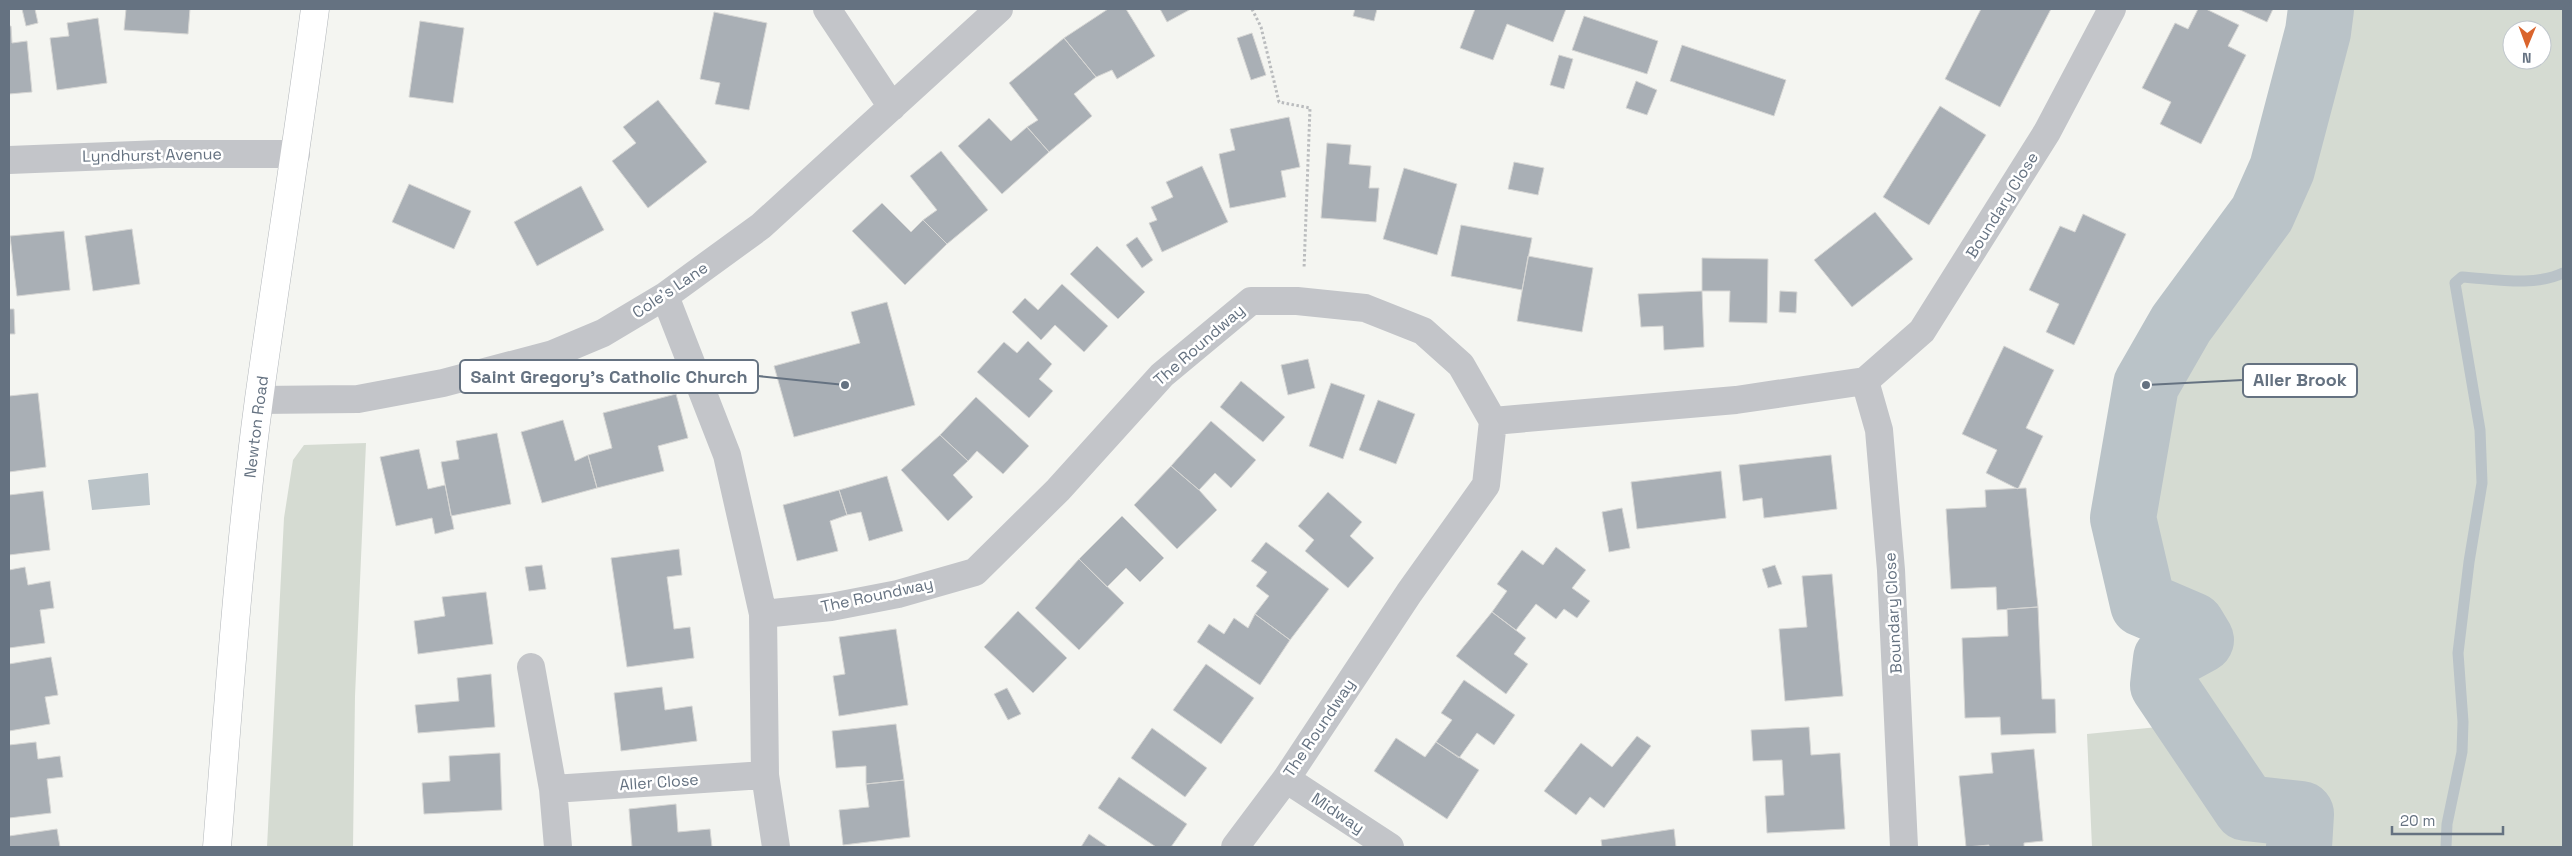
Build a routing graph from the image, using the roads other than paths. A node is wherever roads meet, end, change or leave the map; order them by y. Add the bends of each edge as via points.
1 (315, 9) edge
2 (827, 9) edge
3 (999, 9) edge
4 (2112, 9) edge
5 (892, 107) junction
6 (296, 154) junction
7 (9, 160) edge
8 (665, 296) junction
9 (1864, 381) junction
10 (259, 400) junction
11 (1493, 421) junction
12 (763, 614) junction
13 (531, 667) dead end
14 (765, 775) junction
15 (1286, 779) junction
16 (553, 789) junction
17 (217, 847) edge
18 (558, 847) edge
19 (776, 847) edge
20 (1235, 847) edge
21 (1390, 847) edge
22 (1904, 847) edge

1 - 6 street, Newton Road
2 - 5 street
3 - 5 street, Cole's Lane
4 - 9 street, Boundary Close via 2047,132 1922,331
5 - 8 street, Cole's Lane via 761,226
6 - 7 street, Lyndhurst Avenue via 161,154
6 - 10 street, Newton Road
8 - 10 street, Cole's Lane via 603,333 517,365 358,399
8 - 12 street via 726,455
9 - 11 street via 1736,400
9 - 22 street, Boundary Close via 1879,430 1891,580
10 - 17 street, Newton Road via 237,590
11 - 12 street, The Roundway via 1461,365 1424,331 1365,308 1297,301 1251,301 1162,375 1058,490 975,572 898,594 831,607
11 - 15 street, The Roundway via 1486,485 1409,593
12 - 14 street
13 - 16 street
14 - 16 street, Aller Close
14 - 19 street
15 - 20 street, The Roundway
15 - 21 street, Midway
16 - 18 street

